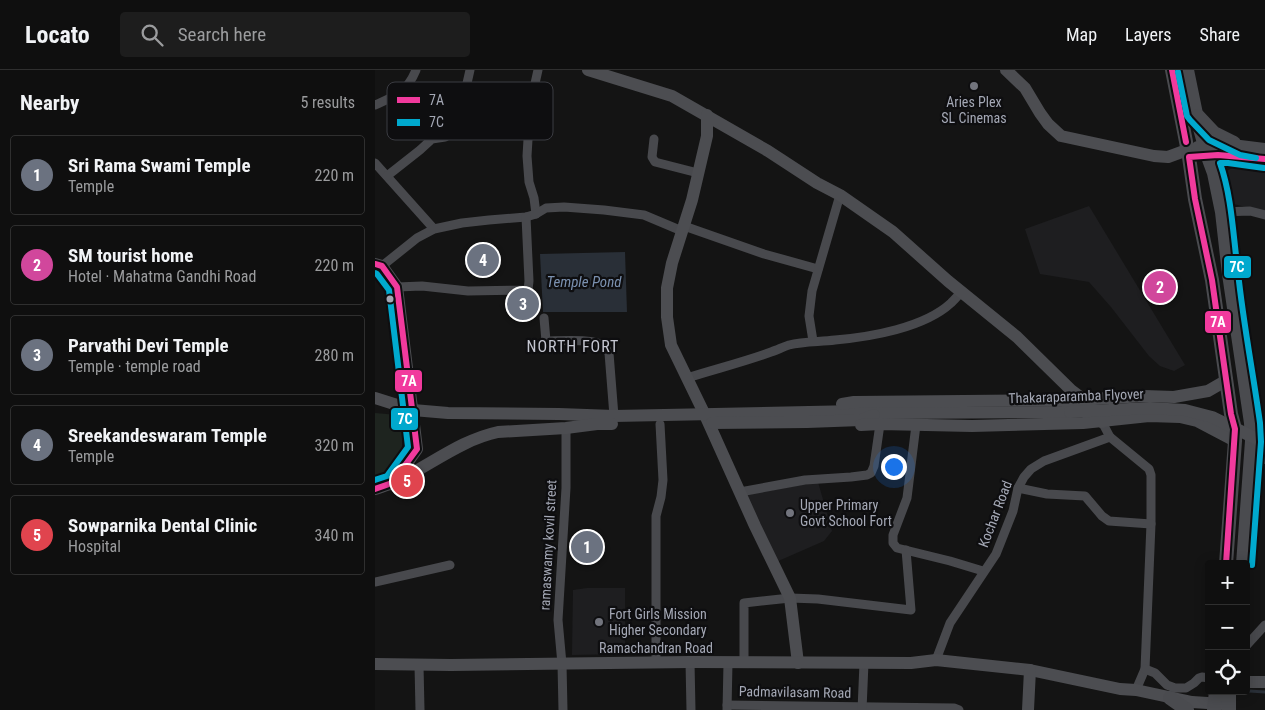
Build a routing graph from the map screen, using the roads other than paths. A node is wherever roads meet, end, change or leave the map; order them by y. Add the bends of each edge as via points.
1 (416, 70) edge
2 (588, 70) edge
3 (1006, 70) edge
4 (1172, 70) edge
5 (1187, 70) edge
6 (410, 82) edge
7 (387, 100) edge
8 (375, 105) edge
9 (1196, 114) junction
10 (707, 116) junction
11 (654, 139) dead end
12 (431, 140) edge
13 (528, 140) edge
14 (1243, 147) junction
15 (1206, 150) junction
16 (1265, 150) edge
17 (1188, 153) junction
18 (1265, 159) edge
19 (375, 163) edge
20 (698, 173) junction
21 (387, 176) junction
22 (840, 195) junction
23 (1221, 210) junction
24 (536, 214) junction
25 (1265, 215) edge
26 (527, 217) junction
27 (433, 229) junction
28 (683, 229) junction
29 (378, 265) edge
30 (818, 269) junction
31 (397, 288) junction
32 (961, 292) junction
33 (544, 318) dead end
34 (813, 341) junction
35 (687, 378) junction
36 (1227, 380) junction
37 (375, 398) edge
38 (1078, 400) junction
39 (413, 410) junction
40 (797, 413) junction
41 (615, 416) junction
42 (881, 418) junction
43 (706, 419) junction
44 (1102, 422) junction
45 (1251, 422) junction
46 (660, 424) junction
47 (916, 425) junction
48 (566, 428) junction
49 (1265, 430) edge
50 (1111, 437) junction
51 (1235, 441) junction
52 (1265, 443) edge
53 (1251, 450) junction
54 (1265, 458) edge
55 (392, 483) junction
56 (375, 488) edge
57 (1018, 488) junction
58 (740, 492) junction
59 (1151, 524) junction
60 (906, 550) junction
61 (1226, 560) edge
62 (1243, 560) edge
63 (450, 566) dead end
64 (983, 571) junction
65 (375, 582) edge
66 (790, 598) junction
67 (1265, 625) edge
68 (1250, 642) edge
69 (936, 660) junction
70 (690, 662) junction
71 (656, 663) junction
72 (728, 663) junction
73 (744, 663) junction
74 (798, 663) junction
75 (864, 663) junction
76 (375, 664) edge
77 (562, 664) junction
78 (419, 665) junction
79 (1145, 669) junction
80 (1030, 670) junction
81 (1205, 677) edge
82 (1250, 682) edge
83 (1265, 682) edge
84 (1136, 690) junction
85 (1170, 698) junction
86 (1215, 702) edge
87 (1229, 702) edge
88 (727, 707) edge
89 (862, 708) edge
90 (420, 710) edge
91 (563, 710) edge
92 (691, 710) edge
93 (959, 710) edge
94 (1028, 710) edge
95 (1187, 710) edge

1 - 6 street
2 - 10 street via 672,96
3 - 17 street via 1025,88 1048,124 1061,136 1154,156
4 - 17 main road
5 - 9 main road
7 - 8 street
9 - 14 main road via 1214,133
9 - 15 main road
10 - 20 street via 707,136
10 - 22 street
11 - 20 street via 652,157 655,162
12 - 21 street
13 - 24 street via 529,182
14 - 15 main road via 1224,145
14 - 16 main road
15 - 17 main road
15 - 18 main road
15 - 23 main road
17 - 36 main road
19 - 21 street
20 - 28 street
21 - 27 street
22 - 30 street
22 - 32 street via 893,232
23 - 25 street
23 - 45 main road
24 - 26 street
24 - 28 street via 546,208 604,210 644,215
26 - 27 street
26 - 31 street via 528,290
27 - 29 street
28 - 30 street
28 - 35 street via 671,263 667,317 671,345
29 - 31 street
30 - 34 street via 809,316
31 - 39 street
32 - 34 street via 936,313 902,328 868,337
32 - 38 street via 1017,337 1079,396
33 - 41 street via 546,341 582,341 604,346 609,353
34 - 35 street via 790,345
35 - 43 street
36 - 38 street via 1208,391 1174,397
36 - 51 main road
37 - 39 street
38 - 40 street via 854,402
38 - 44 street
39 - 41 street
39 - 55 street via 417,449
40 - 42 street via 856,410
40 - 43 street
41 - 43 street
42 - 43 street via 807,422
42 - 47 street
42 - 52 street, Thakaraparamba Flyover, bridge via 1150,408 1185,410 1213,417
42 - 58 street via 871,473 805,480
43 - 46 street
43 - 58 street
44 - 47 street
44 - 50 street
44 - 51 street via 1149,416 1180,417 1197,421
45 - 49 street
45 - 53 main road
46 - 48 street via 597,424
46 - 71 street via 663,480 656,516
47 - 60 street via 907,498 893,535 893,544
48 - 55 street via 487,435
48 - 77 street, ramaswamy kovil street via 558,620
50 - 57 street, Kochar Road via 1044,461 1031,469
50 - 59 street via 1149,469 1152,482
51 - 61 main road
53 - 54 street
53 - 62 main road
55 - 56 street
57 - 59 street via 1047,494 1085,496 1109,521
57 - 64 street, Kochar Road via 1013,511 996,554
58 - 66 street
59 - 79 street
60 - 64 street
60 - 66 street via 911,605
63 - 65 street
64 - 69 street, Kochar Road via 949,623
66 - 73 street via 744,604
66 - 74 street
67 - 68 street
69 - 75 street, Ramachandran Road
69 - 80 street, Ramachandran Road
70 - 71 street, Ramachandran Road
70 - 72 street, Ramachandran Road
70 - 92 street
71 - 77 street, Ramachandran Road
72 - 73 street, Ramachandran Road
72 - 88 street
73 - 74 street, Ramachandran Road
74 - 75 street, Ramachandran Road
75 - 89 street, Padmavilasam Road
76 - 78 street, Ramachandran Road
77 - 78 street, Ramachandran Road
77 - 91 street, ramaswamy kovil street
78 - 90 street
79 - 81 street via 1175,688 1186,688
79 - 84 street
80 - 84 street, Ramachandran Road
80 - 94 street
82 - 83 street
84 - 85 street, Ramachandran Road
85 - 86 street, Ramachandran Road
85 - 95 main road
86 - 87 street, Ramachandran Road
88 - 89 street, Padmavilasam Road
89 - 93 street, Padmavilasam Road

